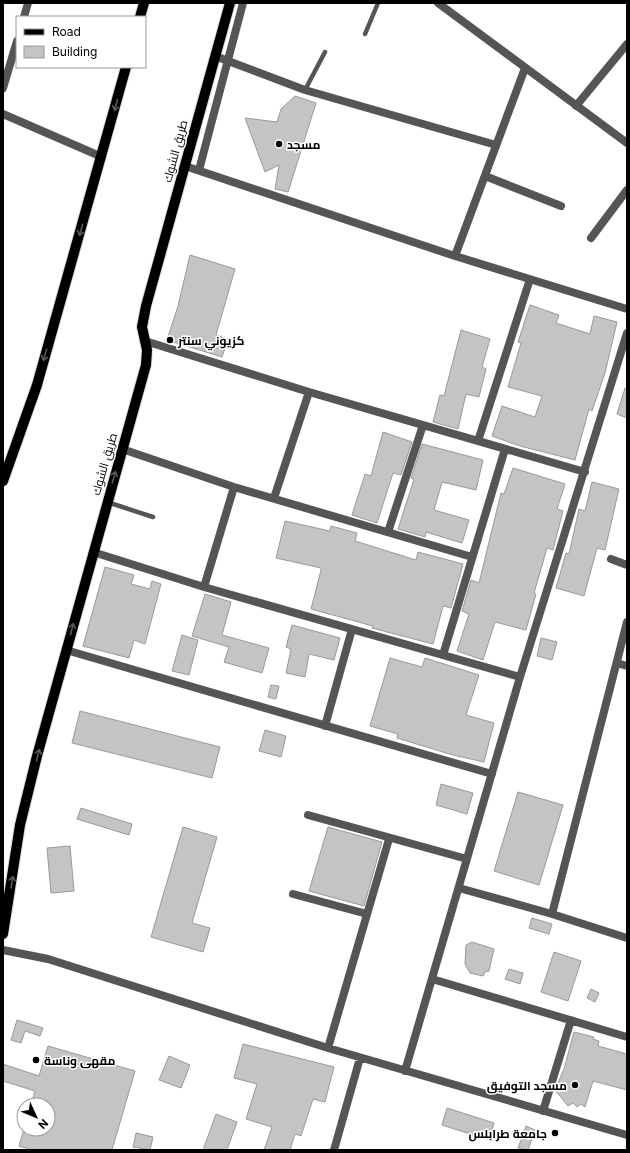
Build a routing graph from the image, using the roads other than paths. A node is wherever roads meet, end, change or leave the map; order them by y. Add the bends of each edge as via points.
1 (28, 3) edge
2 (144, 3) edge
3 (230, 3) edge
4 (243, 3) edge
5 (378, 3) edge
6 (438, 3) edge
7 (24, 16) edge
8 (140, 16) edge
9 (364, 34) dead end
10 (16, 44) edge
11 (627, 44) edge
12 (325, 52) dead end
13 (215, 56) junction
14 (228, 60) junction
15 (126, 68) edge
16 (525, 68) junction
17 (3, 88) edge
18 (305, 90) junction
19 (576, 106) junction
20 (3, 114) edge
21 (627, 143) edge
22 (496, 145) junction
23 (102, 157) junction
24 (185, 166) junction
25 (199, 170) junction
26 (485, 176) junction
27 (627, 190) edge
28 (561, 206) dead end
29 (591, 238) dead end
30 (455, 256) junction
31 (530, 279) junction
32 (627, 309) edge
33 (627, 333) edge
34 (145, 342) junction
35 (309, 392) junction
36 (423, 425) junction
37 (478, 441) junction
38 (122, 449) junction
39 (505, 449) junction
40 (585, 472) junction
41 (3, 481) edge
42 (234, 487) junction
43 (274, 498) junction
44 (107, 502) junction
45 (154, 517) dead end
46 (388, 532) junction
47 (93, 552) junction
48 (472, 557) junction
49 (612, 559) dead end
50 (627, 565) edge
51 (204, 587) junction
52 (627, 622) edge
53 (352, 629) junction
54 (66, 650) junction
55 (443, 655) junction
56 (617, 663) junction
57 (627, 666) edge
58 (520, 677) junction
59 (325, 726) junction
60 (492, 774) junction
61 (308, 815) dead end
62 (389, 839) junction
63 (467, 859) junction
64 (459, 888) junction
65 (293, 894) dead end
66 (367, 914) junction
67 (552, 914) junction
68 (3, 934) edge
69 (627, 938) edge
70 (3, 950) edge
71 (432, 979) junction
72 (571, 1020) junction
73 (627, 1037) edge
74 (328, 1048) junction
75 (360, 1058) junction
76 (405, 1071) junction
77 (543, 1111) junction
78 (627, 1135) edge
79 (334, 1150) edge

1 - 7 street
2 - 8 main road
3 - 13 main road, طريق الشوك
4 - 14 street
5 - 9 lane
6 - 16 street
10 - 17 street
11 - 19 street
12 - 18 lane
13 - 14 street
13 - 24 main road, طريق الشوك
14 - 18 street
14 - 25 street
15 -> 23 main road
16 - 19 street
16 - 22 street
18 - 22 street
19 - 21 street
20 - 23 street
22 - 26 street
23 -> 41 main road via 37,385
24 - 25 street
24 - 34 main road, طريق الشوك via 142,320
25 - 30 street
26 - 28 street
26 - 30 street
27 - 29 street
30 - 31 street
31 - 32 street
31 - 37 street
33 - 40 street
34 - 35 street
34 - 38 main road, طريق الشوك via 146,365
35 - 36 street
35 - 43 street
36 - 37 street
36 - 46 street
37 - 39 street
38 - 42 street
44 -> 38 main road, طريق الشوك
39 - 40 street
39 - 48 street
40 - 58 street
42 - 43 street
42 - 51 street
43 - 46 street
44 - 45 lane
44 - 47 main road, طريق الشوك
46 - 48 street
47 - 51 street
54 -> 47 main road, طريق الشوك
48 - 55 street
49 - 50 street
51 - 53 street
52 - 56 street
53 - 55 street
53 - 59 street
54 - 59 street
68 -> 54 main road, طريق الشوك via 20,825
55 - 58 street
56 - 57 street
56 - 67 street
58 - 60 street
59 - 60 street
60 - 63 street
61 - 62 street
62 - 63 street
62 - 66 street
63 - 64 street
64 - 67 street
64 - 71 street
65 - 66 street
66 - 74 street
67 - 69 street
70 - 74 street via 48,959
71 - 72 street
71 - 76 street
72 - 73 street
72 - 77 street
74 - 75 street
75 - 76 street
75 - 79 street
76 - 77 street
77 - 78 street

